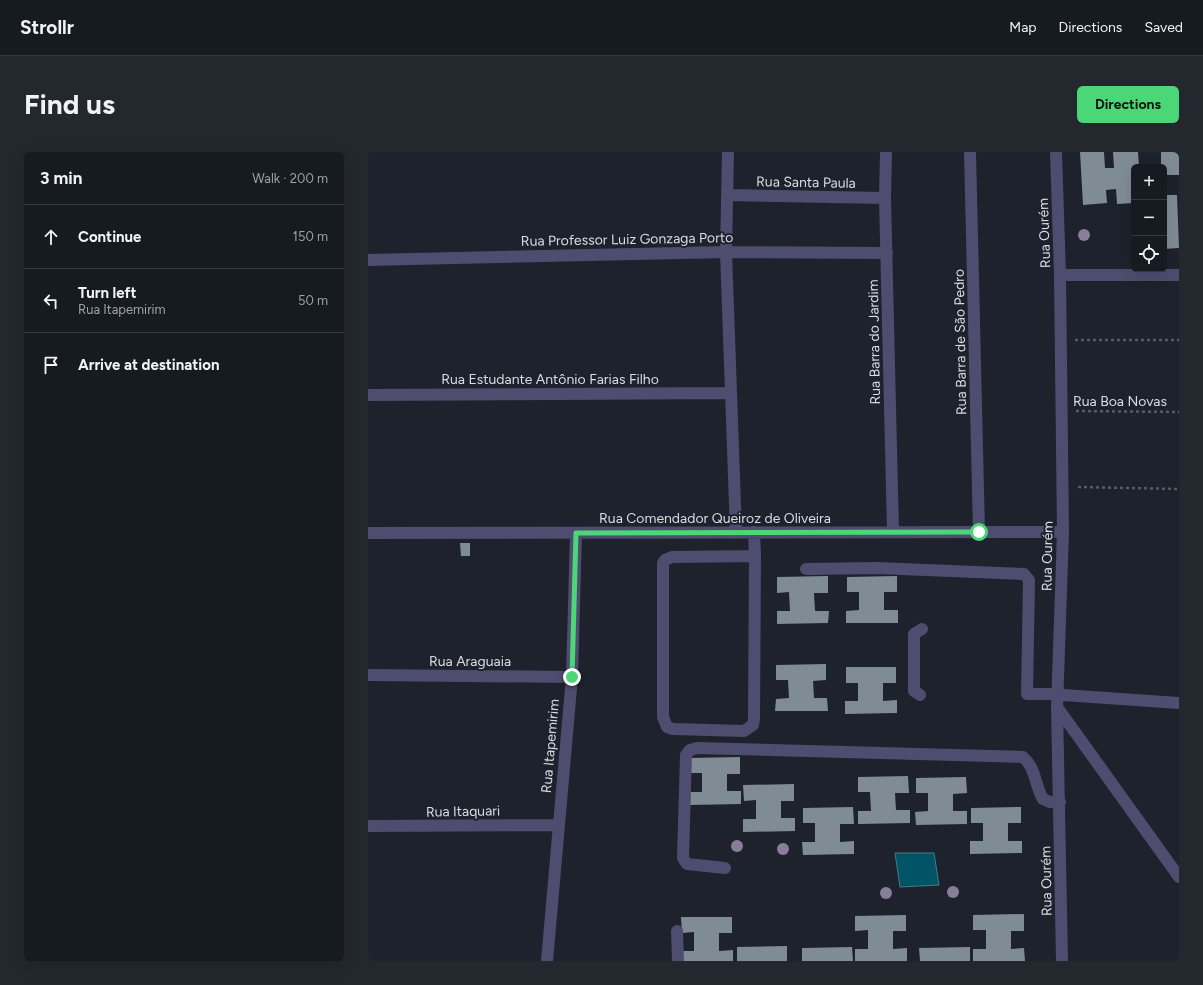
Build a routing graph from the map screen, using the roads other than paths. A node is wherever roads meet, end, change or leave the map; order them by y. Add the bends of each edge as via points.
1 (728, 152) edge
2 (886, 152) edge
3 (970, 152) edge
4 (1056, 152) edge
5 (727, 195) junction
6 (885, 198) junction
7 (726, 252) junction
8 (887, 253) junction
9 (368, 260) edge
10 (1179, 274) edge
11 (1060, 275) junction
12 (731, 393) junction
13 (368, 395) edge
14 (754, 532) junction
15 (893, 532) junction
16 (979, 532) junction
17 (1063, 532) junction
18 (368, 533) edge
19 (576, 533) junction
20 (736, 533) junction
21 (755, 556) junction
22 (806, 569) dead end
23 (922, 629) dead end
24 (368, 675) edge
25 (572, 677) junction
26 (1057, 694) junction
27 (920, 696) dead end
28 (1179, 704) edge
29 (1057, 707) junction
30 (1060, 802) junction
31 (558, 825) junction
32 (368, 826) edge
33 (725, 868) dead end
34 (1179, 877) edge
35 (677, 931) dead end
36 (547, 961) edge
37 (678, 961) edge
38 (1062, 961) edge

1 - 5 street
2 - 6 street, Rua Barra do Jardim
3 - 16 street, Rua Barra de São Pedro
4 - 11 street, Rua Ourém
5 - 6 street, Rua Santa Paula
5 - 7 street
6 - 8 street, Rua Barra do Jardim
7 - 8 street, Rua Professor Luiz Gonzaga Porto
7 - 9 street, Rua Professor Luiz Gonzaga Porto
7 - 12 street
8 - 15 street, Rua Barra do Jardim
10 - 11 street
11 - 17 street, Rua Ourém
12 - 13 street, Rua Estudante Antônio Farias Filho
12 - 20 street
14 - 15 street, Rua Comendador Queiroz de Oliveira
14 - 20 street, Rua Comendador Queiroz de Oliveira
14 - 21 street
15 - 16 street, Rua Comendador Queiroz de Oliveira
16 - 17 street, Rua Comendador Queiroz de Oliveira
17 - 26 street, Rua Ourém
18 - 19 street, Rua Comendador Queiroz de Oliveira
19 - 20 street, Rua Comendador Queiroz de Oliveira
19 - 25 street, Rua Itapemirim
21 - 21 street via 753,725 744,731 668,727 663,717 665,560 672,557
22 - 26 street via 877,568 1024,574 1029,580 1027,694
23 - 27 street via 914,634 914,691
24 - 25 street, Rua Araguaia
25 - 31 street, Rua Itapemirim
26 - 28 street
26 - 29 street, Rua Ourém
29 - 30 street, Rua Ourém
29 - 34 street
30 - 33 street via 1043,799 1032,768 1024,757 697,748 690,750 686,755 684,858 687,864
30 - 38 street, Rua Ourém
31 - 32 street, Rua Itaquari
31 - 36 street, Rua Itapemirim
35 - 37 street

